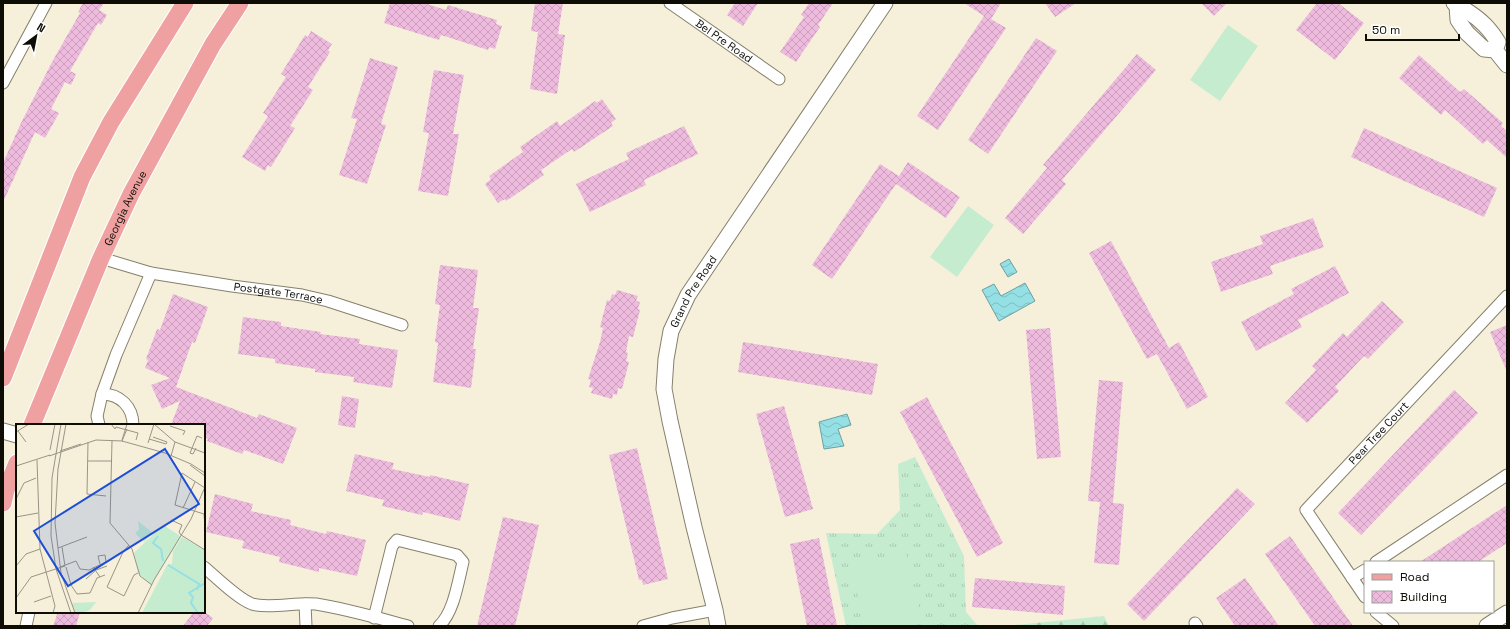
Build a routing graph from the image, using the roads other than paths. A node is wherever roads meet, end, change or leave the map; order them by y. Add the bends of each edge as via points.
1 (46, 3) edge
2 (185, 3) edge
3 (240, 3) edge
4 (670, 3) edge
5 (885, 3) edge
6 (1455, 4) edge
7 (1507, 65) edge
8 (779, 79) dead end
9 (3, 83) edge
10 (101, 258) junction
11 (151, 273) junction
12 (1507, 296) edge
13 (402, 324) dead end
14 (3, 378) edge
15 (102, 394) junction
16 (95, 422) edge
17 (32, 424) edge
18 (133, 424) edge
19 (3, 431) edge
20 (16, 435) edge
21 (16, 465) edge
22 (1507, 475) edge
23 (3, 503) edge
24 (1378, 561) edge
25 (205, 568) edge
26 (1364, 571) edge
27 (1352, 578) junction
28 (1364, 596) edge
29 (305, 604) junction
30 (715, 610) junction
31 (29, 613) edge
32 (1377, 613) edge
33 (1507, 613) edge
34 (374, 618) junction
35 (26, 626) edge
36 (306, 626) edge
37 (408, 626) edge
38 (439, 626) edge
39 (643, 626) edge
40 (718, 626) edge
41 (1393, 626) edge
42 (1487, 626) edge

1 - 9 street
2 - 14 main road via 111,122 82,177
3 - 10 main road, Georgia Avenue via 213,44 131,194
4 - 8 street, Bel Pre Road
5 - 30 street, Grand Pre Road via 688,295 671,331 664,389 694,528
6 - 7 street via 1482,21 1498,42 1495,50
10 - 11 street, Postgate Terrace
10 - 17 main road, Georgia Avenue
11 - 13 street, Postgate Terrace via 328,300
11 - 15 street
12 - 27 street, Pear Tree Court via 1306,510
15 - 16 street
15 - 18 street via 118,396 132,415
19 - 20 street
21 - 23 main road
22 - 24 street
25 - 29 street via 244,600 253,604
26 - 27 street
27 - 28 street, Pear Tree Court
29 - 34 street
29 - 36 street
30 - 39 street
30 - 40 street, Grand Pre Road
31 - 35 street
32 - 41 street
33 - 42 street
34 - 37 street
34 - 38 street via 392,546 397,540 457,554 463,562 451,607 446,620

